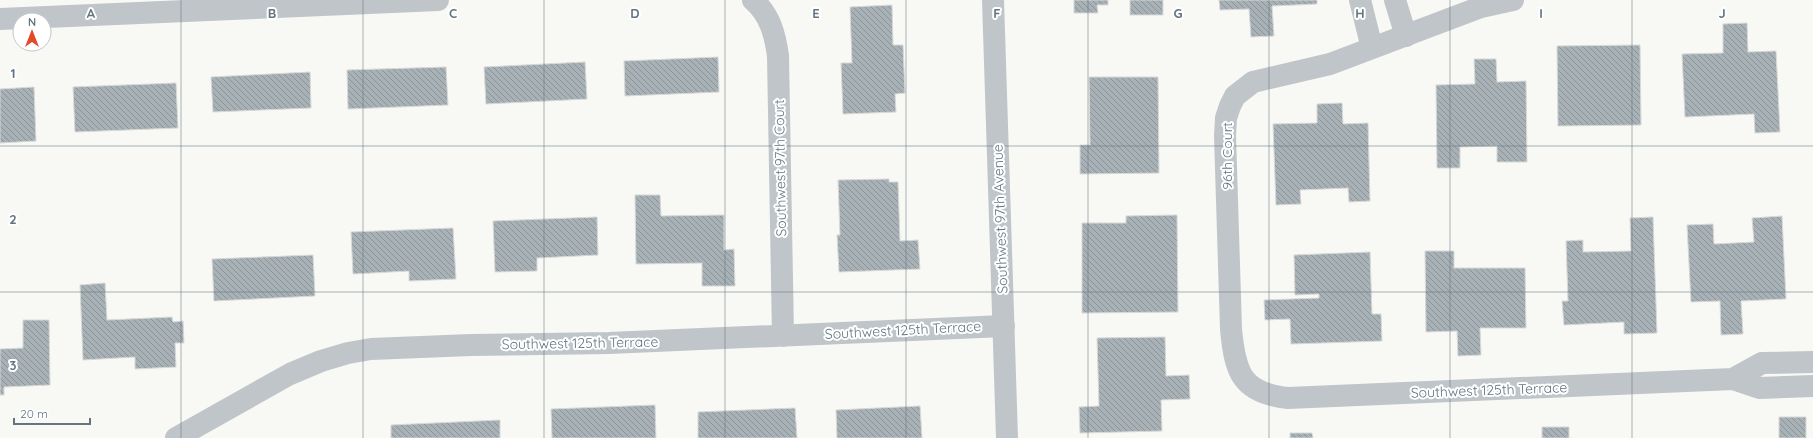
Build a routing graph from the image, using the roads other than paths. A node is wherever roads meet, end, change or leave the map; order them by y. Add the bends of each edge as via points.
1 (438, 0) edge
2 (992, 0) edge
3 (1360, 0) edge
4 (1395, 0) edge
5 (1513, 0) edge
6 (756, 2) edge
7 (0, 19) edge
8 (1400, 38) junction
9 (1372, 48) junction
10 (1004, 326) junction
11 (783, 336) junction
12 (1813, 362) edge
13 (1732, 379) junction
14 (1249, 385) joint
15 (1813, 386) edge
16 (176, 438) edge
17 (1008, 438) edge

1 - 7 street
2 - 10 street, Southwest 97th Avenue
3 - 9 street
4 - 8 street
5 - 8 street, 96th Court via 1481,8
6 - 11 street, Southwest 97th Court via 767,16 778,56
8 - 9 street, 96th Court
9 - 14 street, 96th Court via 1330,64 1253,82 1235,96 1230,106 1225,136 1232,329 1236,359
10 - 11 street, Southwest 125th Terrace
10 - 17 street, Southwest 97th Avenue
11 - 16 street, Southwest 125th Terrace via 410,347 348,353 290,374
12 - 13 street, Southwest 125th Terrace via 1762,363
13 - 14 street, Southwest 125th Terrace via 1288,398 1270,396
13 - 15 street, Southwest 125th Terrace via 1760,388

